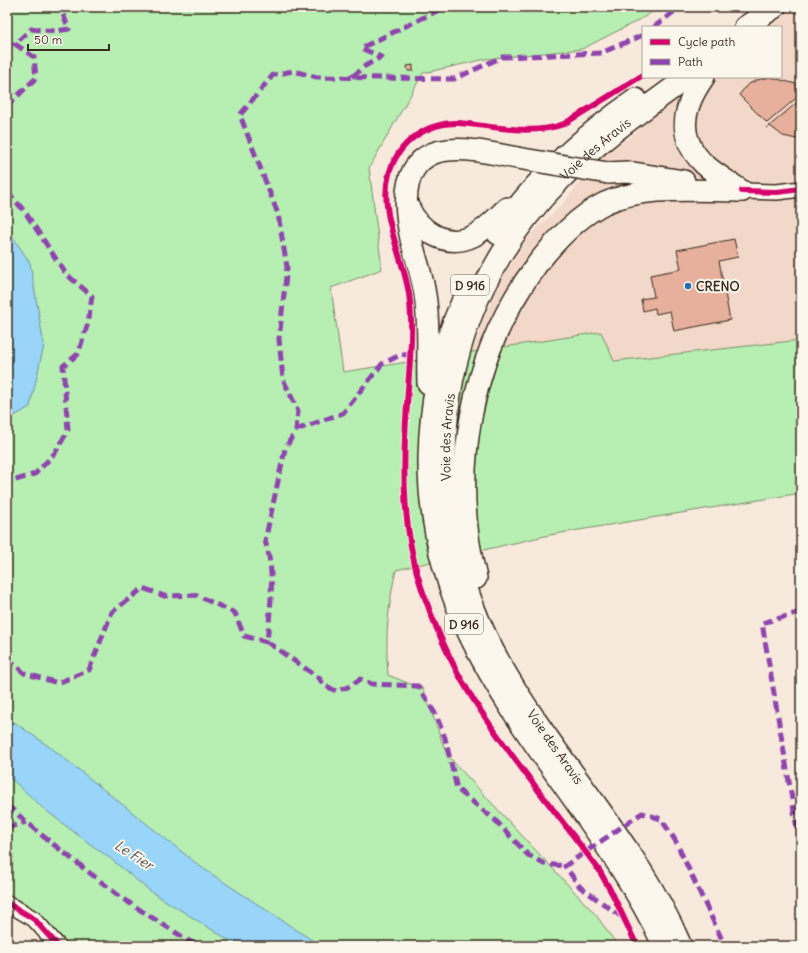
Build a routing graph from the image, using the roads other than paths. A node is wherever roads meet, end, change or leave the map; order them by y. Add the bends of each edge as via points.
1 (775, 7) edge
2 (746, 26) edge
3 (753, 26) edge
4 (668, 78) edge
5 (687, 78) edge
6 (703, 78) edge
7 (555, 164) junction
8 (608, 173) junction
9 (801, 189) edge
10 (742, 191) junction
11 (635, 194) junction
12 (406, 202) junction
13 (429, 442) junction
14 (514, 686) junction
15 (7, 903) edge
16 (58, 946) edge
17 (664, 946) edge
18 (682, 946) edge

1 - 2 highway
1 - 3 highway
4 - 7 highway, Voie des Aravis / D 916 via 599,125
5 - 14 highway, Voie des Aravis / D 916 via 584,158 544,197 514,235 486,281 474,306 458,358 450,392 444,449 449,522 463,580 477,616
6 - 10 highway via 692,94 687,107 687,136 692,148 705,165
7 - 12 highway via 489,224 466,239 450,240 430,234 418,223
7 - 13 highway, Voie des Aravis / D 916 via 519,204 476,272 449,334 432,406
8 - 10 highway via 627,172
8 - 11 highway via 622,181
8 - 12 highway, bridge via 459,150 437,152 425,158 414,170 408,180
9 - 10 street via 777,192
10 - 11 highway via 660,191
11 - 14 highway via 615,199 595,209 567,230 544,255 503,320 486,360 475,398 465,465 468,531 480,595
12 - 13 highway via 411,240 422,277 428,311
13 - 17 highway, Voie des Aravis / D 916 via 430,502 435,534 452,596 468,636 523,730 637,894
14 - 18 highway, Voie des Aravis / D 916 via 625,847 660,903
15 - 16 street via 34,919

